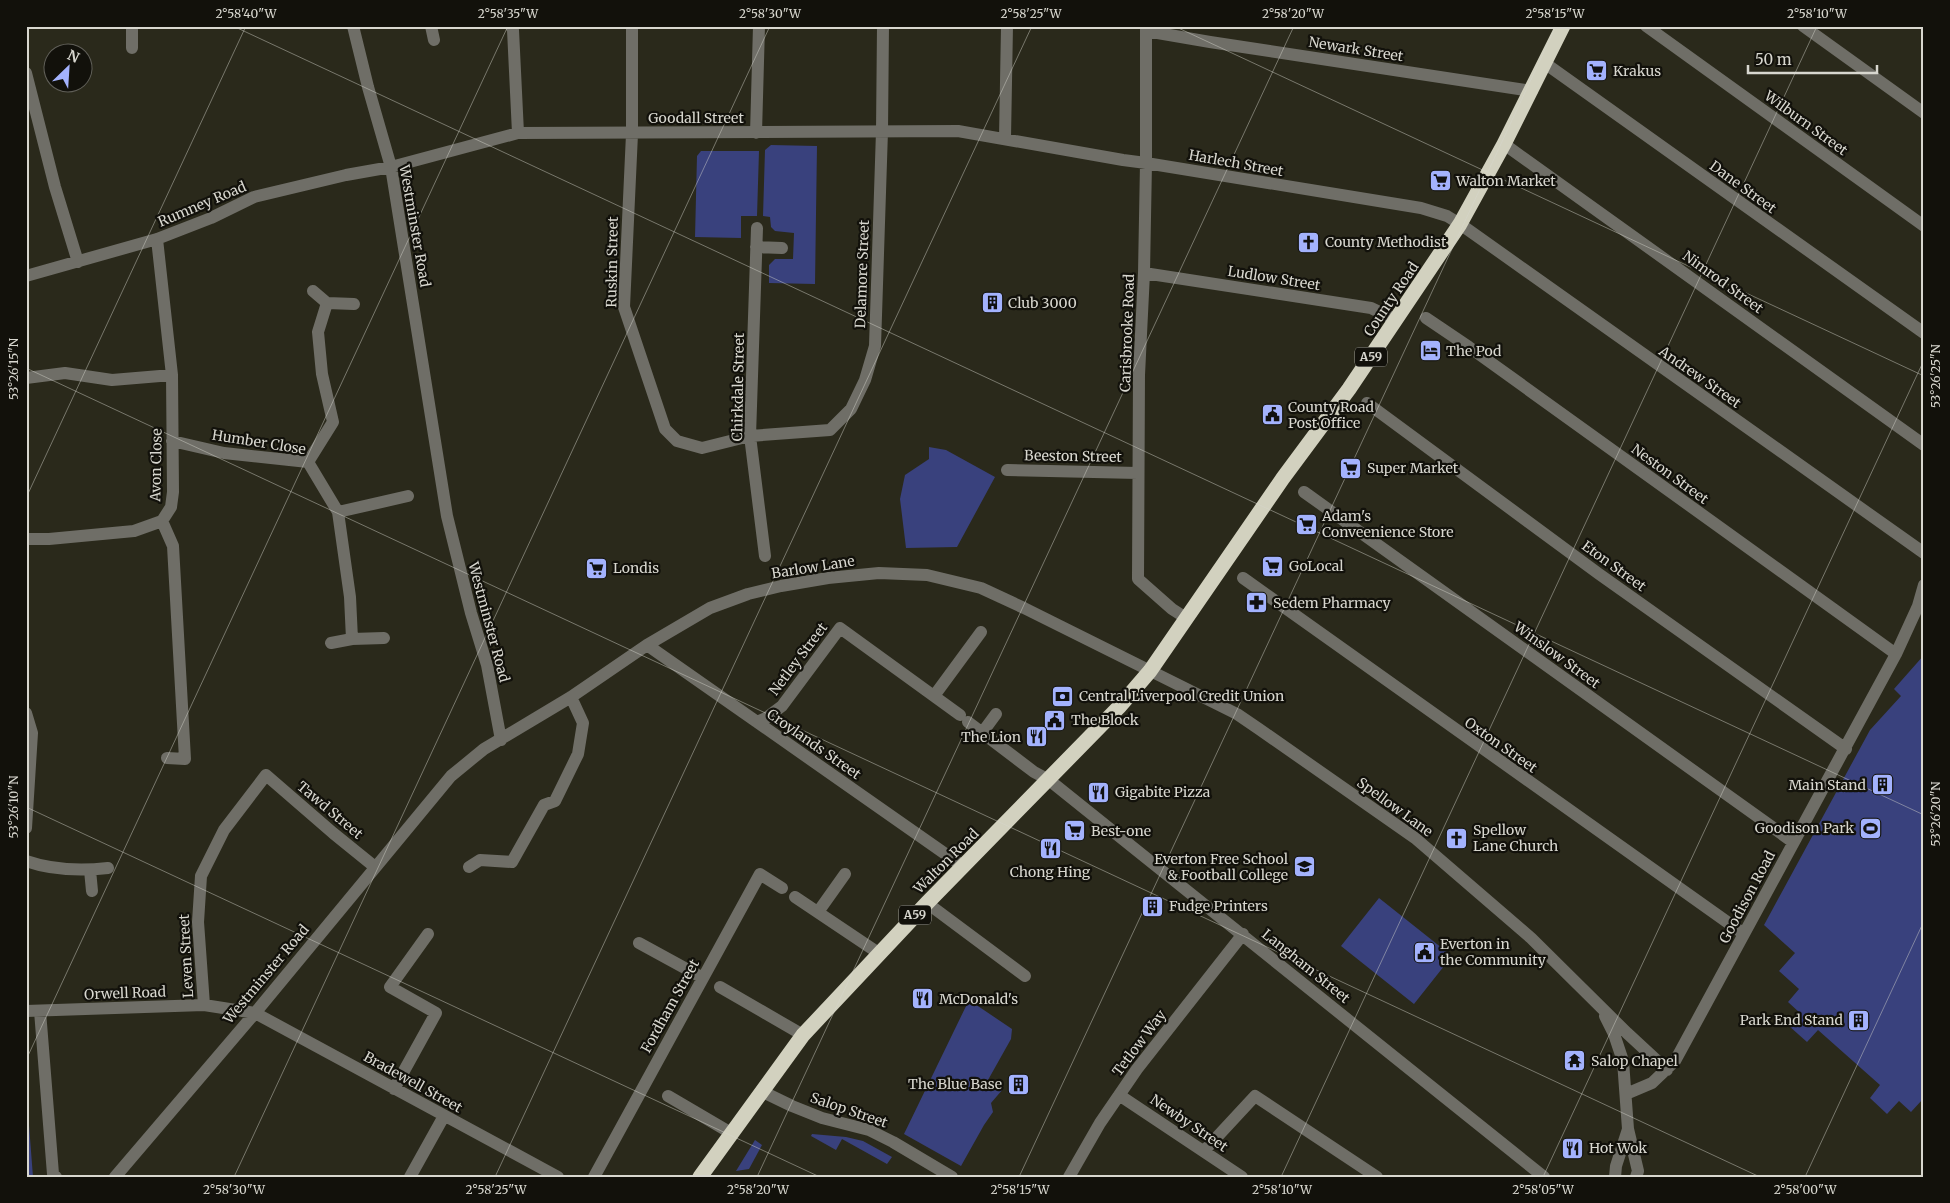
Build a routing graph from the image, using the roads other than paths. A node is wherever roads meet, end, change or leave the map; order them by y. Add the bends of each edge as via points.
1 (132, 26) edge
2 (354, 26) edge
3 (432, 26) edge
4 (511, 26) edge
5 (632, 26) edge
6 (760, 26) edge
7 (883, 26) edge
8 (1007, 26) edge
9 (1563, 26) edge
10 (1646, 26) edge
11 (1804, 26) edge
12 (1146, 28) edge
13 (434, 40) dead end
14 (132, 48) dead end
15 (1546, 64) junction
16 (26, 73) edge
17 (1532, 91) junction
18 (1924, 113) edge
19 (882, 131) junction
20 (756, 133) junction
21 (518, 134) junction
22 (632, 134) junction
23 (1005, 138) junction
24 (1504, 144) junction
25 (1146, 162) junction
26 (391, 167) junction
27 (1460, 224) junction
28 (1924, 226) edge
29 (756, 228) dead end
30 (157, 239) junction
31 (756, 247) junction
32 (782, 248) dead end
33 (78, 262) junction
34 (1144, 273) junction
35 (26, 276) edge
36 (313, 291) dead end
37 (327, 303) junction
38 (354, 304) dead end
39 (1426, 318) dead end
40 (1396, 320) junction
41 (1924, 333) edge
42 (172, 375) junction
43 (26, 378) edge
44 (1367, 402) dead end
45 (750, 436) junction
46 (172, 441) junction
47 (1924, 445) edge
48 (308, 462) junction
49 (1007, 470) dead end
50 (1138, 473) junction
51 (1304, 492) dead end
52 (408, 496) dead end
53 (338, 512) junction
54 (162, 521) junction
55 (26, 539) edge
56 (1924, 554) edge
57 (765, 556) dead end
58 (1243, 578) dead end
59 (1924, 585) edge
60 (1186, 618) junction
61 (981, 632) dead end
62 (384, 638) dead end
63 (352, 639) junction
64 (331, 643) dead end
65 (648, 645) junction
66 (1896, 654) junction
67 (1150, 671) junction
68 (934, 696) junction
69 (571, 697) junction
70 (26, 713) edge
71 (996, 714) dead end
72 (757, 722) junction
73 (982, 733) junction
74 (501, 740) junction
75 (1846, 749) junction
76 (167, 758) dead end
77 (266, 775) joint
78 (1049, 780) junction
79 (26, 828) edge
80 (1794, 842) junction
81 (26, 861) edge
82 (375, 867) junction
83 (470, 867) dead end
84 (964, 867) junction
85 (108, 868) dead end
86 (90, 870) junction
87 (845, 874) dead end
88 (782, 888) dead end
89 (92, 891) dead end
90 (795, 897) dead end
91 (927, 903) junction
92 (818, 912) junction
93 (428, 934) dead end
94 (1242, 934) junction
95 (1744, 934) junction
96 (639, 943) dead end
97 (880, 954) junction
98 (1025, 976) dead end
99 (703, 978) junction
100 (720, 987) dead end
101 (1598, 1003) junction
102 (204, 1005) junction
103 (40, 1010) junction
104 (26, 1011) edge
105 (255, 1013) junction
106 (803, 1034) junction
107 (1667, 1070) junction
108 (394, 1089) junction
109 (761, 1091) junction
110 (1626, 1094) junction
111 (1119, 1095) junction
112 (668, 1096) dead end
113 (444, 1116) junction
114 (1628, 1129) junction
115 (731, 1132) junction
116 (1204, 1151) junction
117 (1639, 1175) edge
118 (56, 1177) edge
119 (114, 1177) edge
120 (410, 1177) edge
121 (558, 1177) edge
122 (594, 1177) edge
123 (700, 1177) edge
124 (952, 1177) edge
125 (1069, 1177) edge
126 (1242, 1177) edge
127 (1377, 1177) edge
128 (1544, 1177) edge
129 (1615, 1177) edge

1 - 14 street
2 - 26 street, Westminster Road
3 - 13 street
4 - 21 street
5 - 22 street, Ruskin Street
6 - 20 street
7 - 19 street, Delamore Street
8 - 23 street
9 - 15 highway, County Road / A59
10 - 28 street, Wilburn Street
11 - 18 street
12 - 17 street, Newark Street via 1210,42
12 - 25 street, Carisbrooke Road
15 - 17 highway, County Road / A59
15 - 41 street, Dane Street
16 - 33 street
17 - 24 highway, County Road / A59
19 - 20 street, Goodall Street
19 - 23 street, Goodall Street via 958,130
19 - 45 street, Delamore Street via 875,346 864,380 851,409 830,430
20 - 22 street, Goodall Street
21 - 22 street, Goodall Street
21 - 26 street, Goodall Street
22 - 45 street, Ruskin Street via 624,306 665,429 677,441 702,448
23 - 25 street, Harlech Street
24 - 27 highway, County Road / A59
24 - 47 street, Nimrod Street
25 - 27 street, Harlech Street via 1422,208
25 - 34 street, Carisbrooke Road
26 - 30 street, Rumney Road via 254,197
26 - 74 street, Westminster Road via 447,516 487,665
27 - 40 highway, County Road / A59
27 - 56 street, Andrew Street
29 - 31 street, Chirkdale Street
30 - 33 street, Rumney Road
30 - 42 street, Avon Close
31 - 32 street
31 - 45 street, Chirkdale Street
33 - 35 street, Rumney Road
34 - 40 street, Ludlow Street via 1371,308
34 - 50 street, Carisbrooke Road
36 - 37 street
37 - 38 street
37 - 48 street via 318,332 322,374 333,422
39 - 66 street, Neston Street
40 - 60 highway, County Road / A59
42 - 43 street via 112,380 65,373
42 - 46 street, Avon Close
44 - 75 street, Eton Street via 1600,574
45 - 57 street, Chirkdale Street
46 - 48 street, Humber Close via 224,452
46 - 54 street, Avon Close via 172,507
48 - 53 street, Humber Close
49 - 50 street, Beeston Street
50 - 60 street, Carisbrooke Road via 1138,579
51 - 80 street, Winslow Street
52 - 53 street
53 - 63 street, Humber Close via 350,597
54 - 55 street via 134,531
54 - 76 street, Avon Close via 173,546 185,759
58 - 95 street, Oxton Street
59 - 66 street, Goodison Road
60 - 67 highway, County Road / A59
61 - 68 street
62 - 63 street
63 - 64 street
65 - 67 street, Barlow Lane via 710,608 755,592 828,578 879,573 927,575 981,588
65 - 69 street, Barlow Lane
65 - 72 street, Croylands Street
66 - 75 street, Goodison Road
67 - 78 highway, Walton Road / A59
67 - 101 street, Spellow Lane via 1245,719 1415,838 1513,922
68 - 72 street, Netley Street via 840,628 782,706
68 - 73 street, Netley Street
69 - 74 street, Barlow Lane
69 - 83 street via 583,723 578,754 555,801 544,805 512,862 480,860
70 - 79 street via 32,733
71 - 73 street
72 - 84 street, Croylands Street
73 - 78 street, Langham Street
74 - 82 street, Westminster Road via 484,749 451,776
75 - 80 street, Goodison Road
77 - 82 street, Tawd Street
77 - 102 street, Leven Street via 224,830 201,876 198,922
78 - 84 highway, Walton Road / A59
78 - 94 street, Langham Street
80 - 95 street, Goodison Road
81 - 86 street via 42,866
82 - 105 street, Westminster Road
84 - 91 highway, Walton Road / A59
85 - 86 street
86 - 89 street
87 - 92 street
88 - 99 street, Fordham Street via 760,874
90 - 92 street
91 - 97 highway, Walton Road / A59
91 - 98 street
92 - 97 street
93 - 108 street via 390,987 436,1013
94 - 111 street, Tetlow Way
94 - 128 street, Langham Street
95 - 107 street, Goodison Road
96 - 99 street
97 - 106 highway, Walton Road / A59
99 - 122 street, Fordham Street
100 - 106 street
101 - 107 street, Spellow Lane
101 - 110 street, Spellow Lane via 1619,1047
102 - 103 street, Orwell Road
102 - 105 street, Orwell Road
103 - 104 street, Orwell Road
103 - 118 street via 53,1174
105 - 108 street, Bradewell Street
105 - 119 street, Westminster Road
106 - 109 highway, Walton Road / A59
107 - 110 street, Goodison Road via 1652,1083
108 - 113 street, Bradewell Street
109 - 115 highway, Walton Road / A59
109 - 124 street, Salop Street via 822,1118 870,1130
110 - 114 street, Spellow Lane
111 - 116 street, Newby Street
111 - 125 street, Tetlow Way
112 - 115 street
113 - 120 street
113 - 121 street, Bradewell Street
114 - 117 street, Spellow Lane
114 - 129 street, Spellow Lane
115 - 123 highway, Walton Road / A59
116 - 126 street, Newby Street
116 - 127 street via 1255,1096

